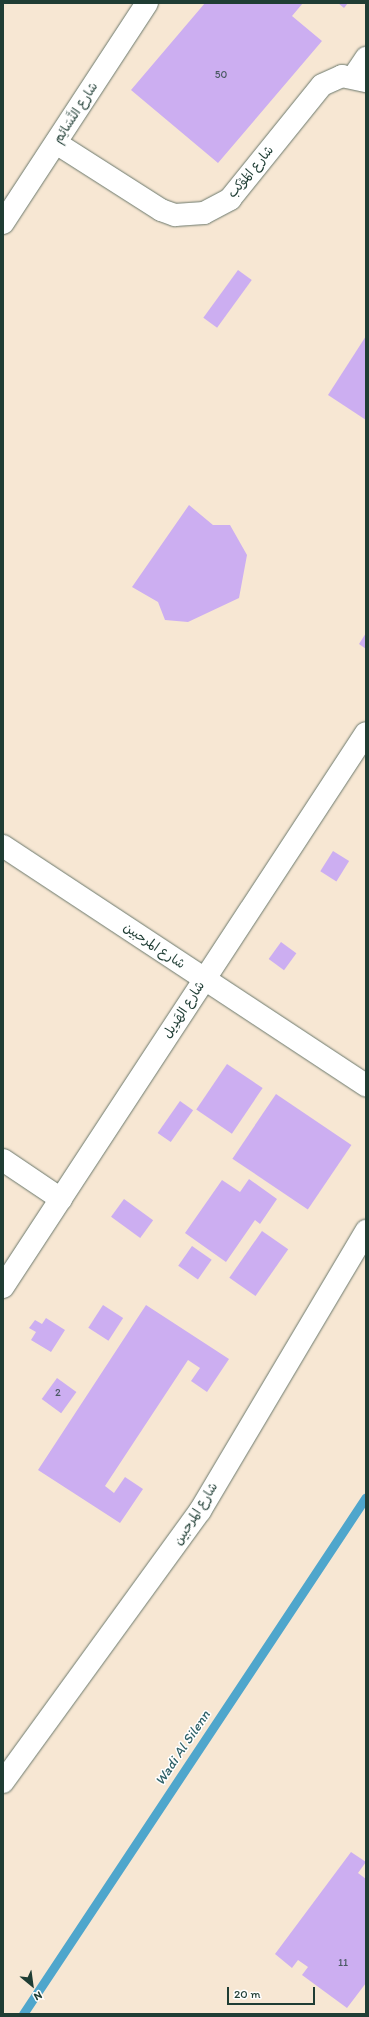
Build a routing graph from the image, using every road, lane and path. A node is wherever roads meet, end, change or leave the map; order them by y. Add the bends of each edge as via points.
1 (147, 3) edge
2 (366, 58) edge
3 (360, 78) edge
4 (56, 143) junction
5 (3, 223) edge
6 (366, 733) edge
7 (3, 846) edge
8 (204, 979) junction
9 (366, 1085) edge
10 (3, 1160) edge
11 (61, 1199) junction
12 (366, 1231) edge
13 (3, 1287) edge
14 (3, 1782) edge

1 - 4 street, شارع النَّسَائِم
2 - 3 street
3 - 4 street, شارع المَوْكِب via 332,79 318,88 230,199 204,213 175,215 161,210
4 - 5 street, شارع النَّسَائِم
6 - 8 street, شارع الهَدِيل
7 - 8 street, شارع المرحبين
8 - 9 street, شارع المرحبين
8 - 11 street, شارع الهَدِيل
10 - 11 street
11 - 13 street, شارع الهَدِيل
12 - 14 street, شارع المرحبين via 200,1511

